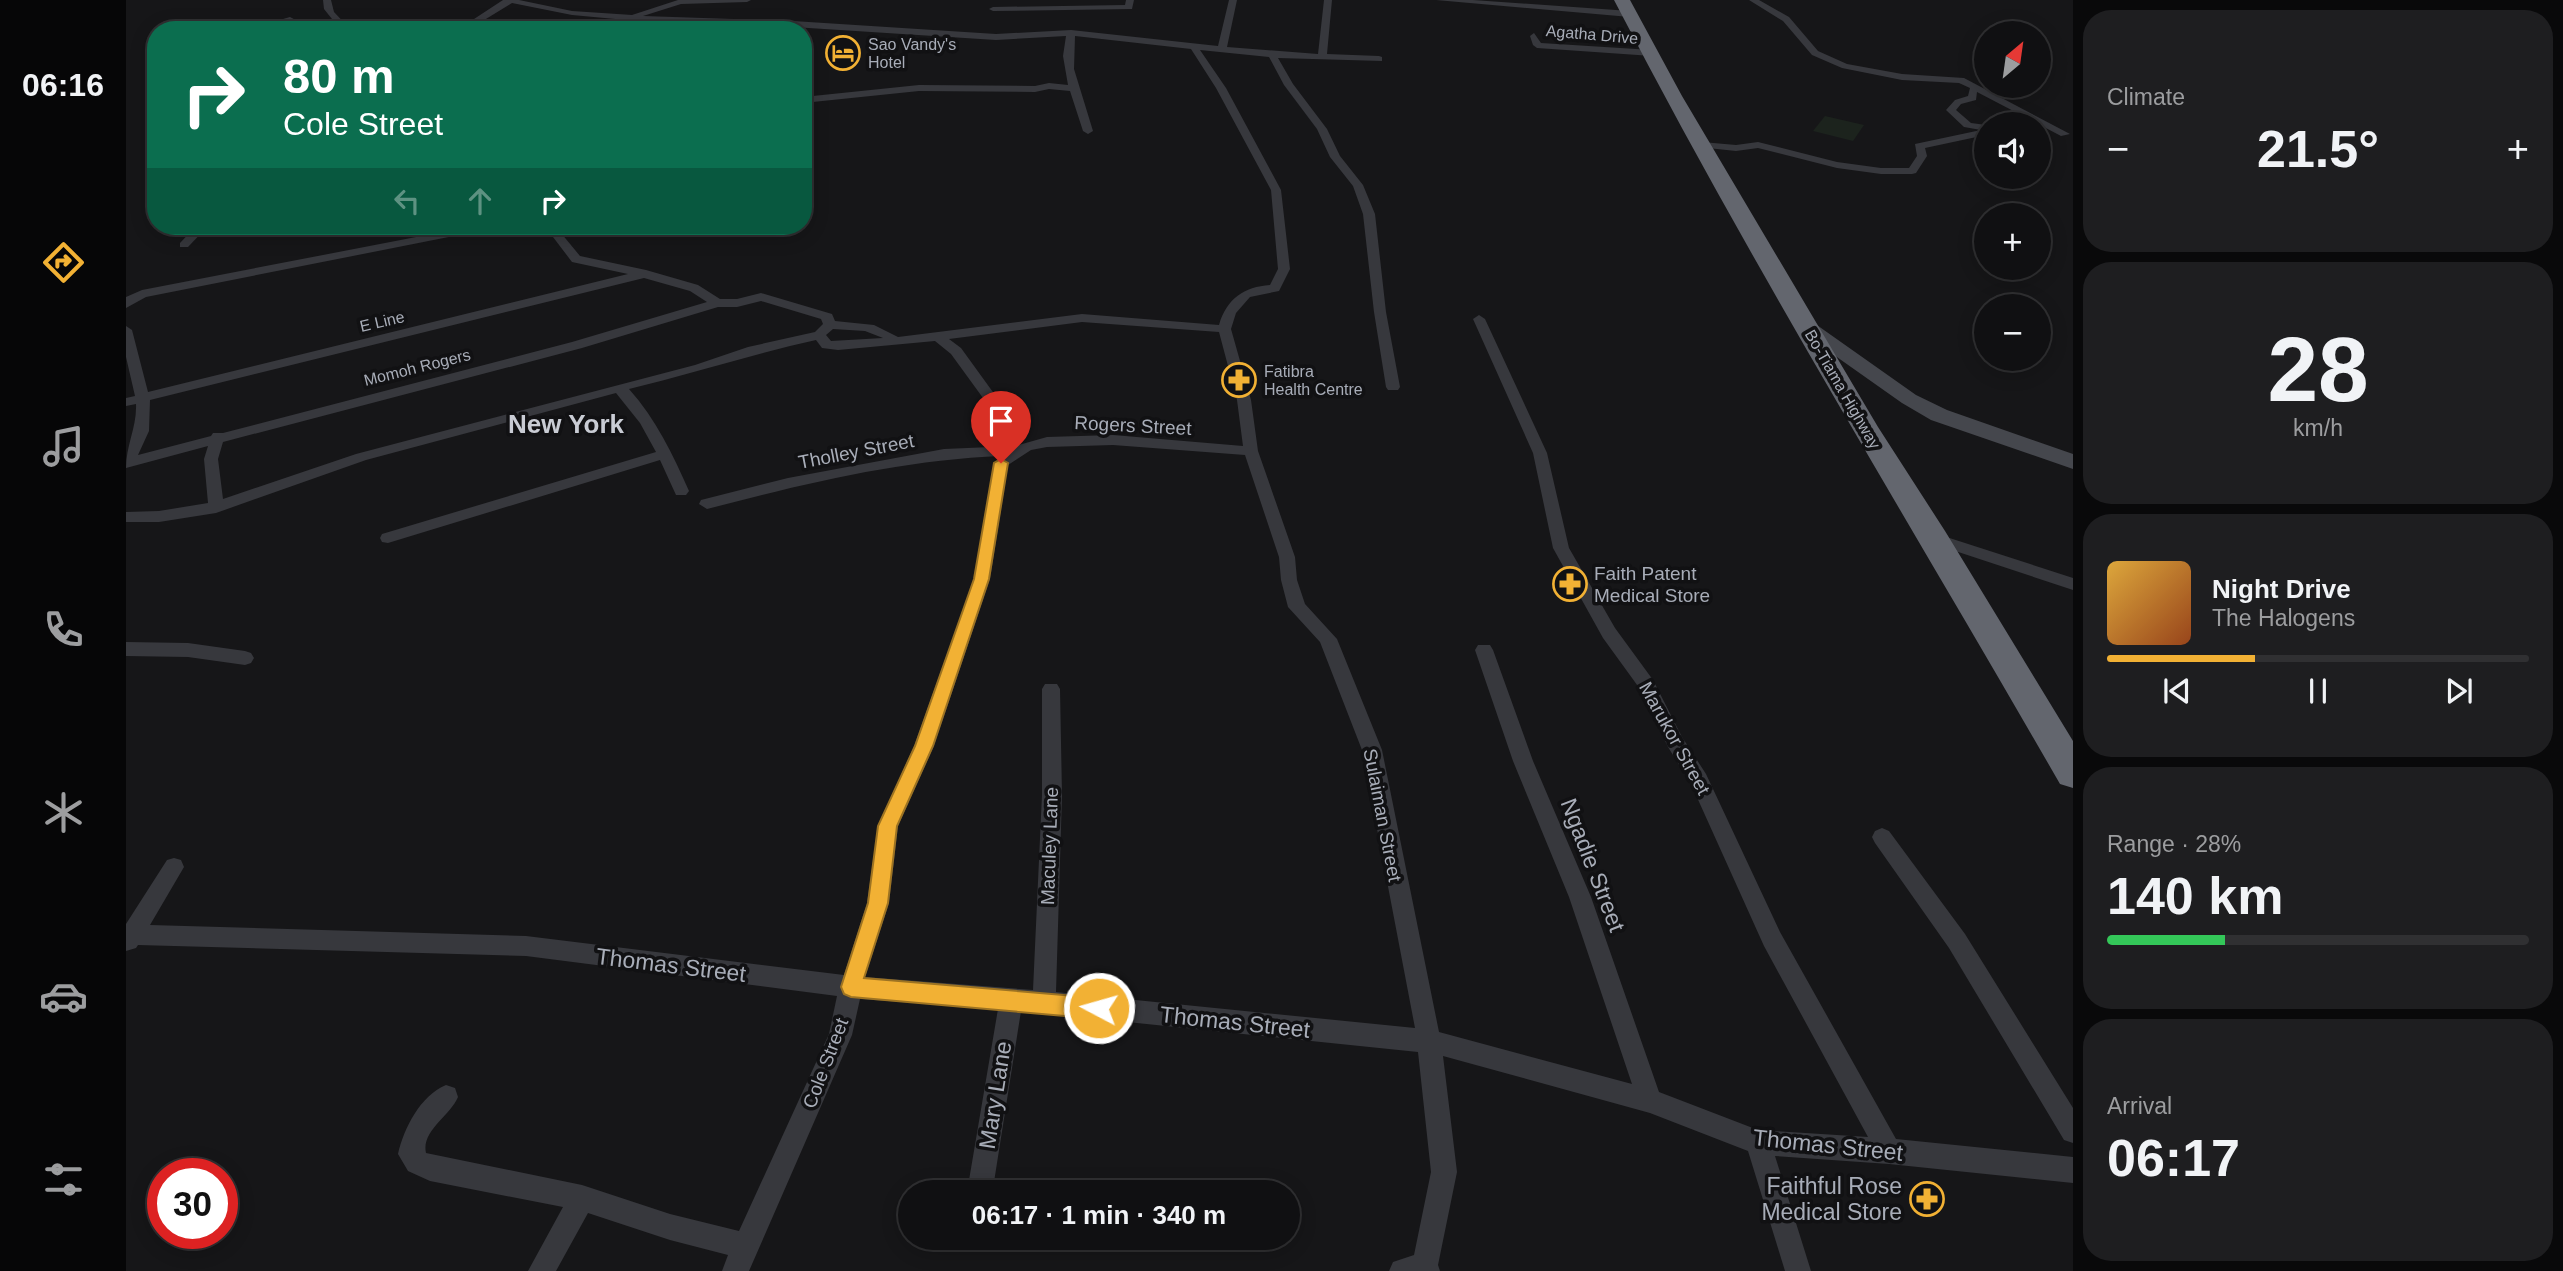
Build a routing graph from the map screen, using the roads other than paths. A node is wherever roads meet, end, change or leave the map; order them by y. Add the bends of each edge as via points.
1 (327, 0) edge
2 (510, 0) edge
3 (1130, 0) edge
4 (1233, 0) edge
5 (1328, 0) edge
6 (1440, 0) edge
7 (1753, 0) edge
8 (750, 5) edge
9 (1626, 7) edge
10 (993, 9) dead end
11 (331, 15) junction
12 (320, 16) dead end
13 (309, 17) dead end
14 (633, 17) junction
15 (288, 21) edge
16 (341, 21) edge
17 (477, 21) edge
18 (677, 21) edge
19 (812, 30) edge
20 (1071, 33) junction
21 (1534, 36) dead end
22 (1194, 47) junction
23 (1222, 48) junction
24 (1652, 53) junction
25 (1272, 55) junction
26 (1322, 55) junction
27 (1379, 59) dead end
28 (1974, 86) edge
29 (1076, 89) junction
30 (1974, 90) edge
31 (1997, 98) edge
32 (812, 99) edge
33 (1974, 127) edge
34 (1088, 131) dead end
35 (1974, 133) edge
36 (2051, 133) edge
37 (2069, 135) edge
38 (1702, 145) junction
39 (193, 235) edge
40 (443, 235) edge
41 (557, 235) edge
42 (184, 245) dead end
43 (646, 274) junction
44 (717, 303) junction
45 (126, 304) edge
46 (1479, 319) dead end
47 (1807, 327) junction
48 (1225, 329) junction
49 (126, 330) edge
50 (825, 330) junction
51 (938, 337) junction
52 (896, 342) junction
53 (619, 387) junction
54 (1394, 387) dead end
55 (143, 397) junction
56 (126, 402) edge
57 (996, 406) dead end
58 (218, 436) junction
59 (1015, 451) junction
60 (1251, 451) junction
61 (666, 454) junction
62 (126, 462) edge
63 (2073, 462) edge
64 (681, 491) dead end
65 (706, 504) dead end
66 (216, 508) junction
67 (126, 516) edge
68 (388, 538) dead end
69 (1934, 538) junction
70 (2073, 584) edge
71 (126, 649) edge
72 (1484, 650) dead end
73 (244, 658) dead end
74 (1051, 689) dead end
75 (2073, 773) edge
76 (1882, 836) dead end
77 (174, 867) dead end
78 (128, 937) edge
79 (851, 987) junction
80 (1011, 999) junction
81 (1044, 1003) junction
82 (1429, 1041) junction
83 (446, 1097) dead end
84 (1650, 1101) junction
85 (2073, 1131) edge
86 (1758, 1142) junction
87 (1889, 1152) junction
88 (2073, 1170) edge
89 (982, 1180) edge
90 (582, 1198) junction
91 (744, 1245) junction
92 (1418, 1269) edge
93 (541, 1271) edge
94 (735, 1271) edge
95 (1798, 1271) edge

1 - 11 street
2 - 14 street via 572,13
2 - 17 street
3 - 10 street via 1129,8
4 - 23 street
5 - 26 street
6 - 9 street
7 - 28 street via 1786,19 1815,53 1845,66 1902,77 1961,80
8 - 14 street via 680,2
9 - 24 highway, Bo-Tiama Highway
11 - 12 street
11 - 16 street
13 - 15 street
14 - 18 street
19 - 20 street via 996,37
20 - 22 street
20 - 29 street via 1067,65
21 - 24 street, Agatha Drive via 1538,46
22 - 23 street
22 - 48 street via 1222,88 1276,190 1284,269 1280,280 1275,288 1247,294 1226,316
23 - 25 street
24 - 38 highway, Bo-Tiama Highway
25 - 26 street
25 - 54 street via 1322,129 1335,157 1358,185 1369,214
26 - 27 street
29 - 32 street via 919,88
29 - 34 street
30 - 33 street via 1973,98 1958,102 1951,110
31 - 37 street
35 - 38 street via 1919,146 1922,156 1912,171 1837,164 1758,145
36 - 37 street
38 - 47 highway, Bo-Tiama Highway
39 - 42 street
40 - 45 street via 142,295
41 - 43 street via 576,259
43 - 44 street via 695,288
43 - 55 street, E Line
44 - 50 street, Momoh Rogers via 761,297 828,317
44 - 58 street, Momoh Rogers via 576,345
46 - 87 street, Marukor Street via 1540,453 1561,548 1609,633 1647,685 1699,780 1772,939
47 - 63 street via 1939,415
47 - 69 highway, Bo-Tiama Highway
48 - 51 street via 1082,318
48 - 60 street via 1244,400
49 - 55 street
50 - 52 street via 876,328
50 - 52 street via 827,345
50 - 53 street
51 - 52 street
51 - 57 street via 956,351
53 - 61 street via 636,404
53 - 66 street via 335,465
55 - 56 street, E Line
55 - 62 street via 142,435
58 - 62 street, Momoh Rogers
58 - 66 street via 211,459
59 - 60 street, Rogers Street via 1036,443 1100,440
59 - 65 street, Tholley Street via 944,454
59 - 79 street, Cole Street via 1001,463 982,579 924,746 888,826 878,903
60 - 82 street, Sulaiman Street via 1287,557 1297,607 1328,639 1372,750
61 - 64 street
61 - 68 street
66 - 67 street
69 - 70 street
69 - 75 highway, Bo-Tiama Highway
71 - 73 street via 188,650
72 - 84 street, Ngadie Street via 1523,761 1580,897
74 - 81 street, Maculey Lane
76 - 85 street via 1957,941
77 - 78 street, Thomas Street
78 - 79 street, Thomas Street via 526,946
79 - 80 street, Thomas Street
79 - 91 street, Cole Street via 840,1035
80 - 81 street, Thomas Street
80 - 89 street, Mary Lane
81 - 82 street, Thomas Street
82 - 84 street, Thomas Street
82 - 92 street, Sulaiman Street via 1444,1172
83 - 90 street via 413,1141 411,1154 417,1163
84 - 86 street, Thomas Street
86 - 87 street, Thomas Street
86 - 95 street
87 - 88 street, Thomas Street
90 - 91 street
90 - 93 street
91 - 94 street, Cole Street

